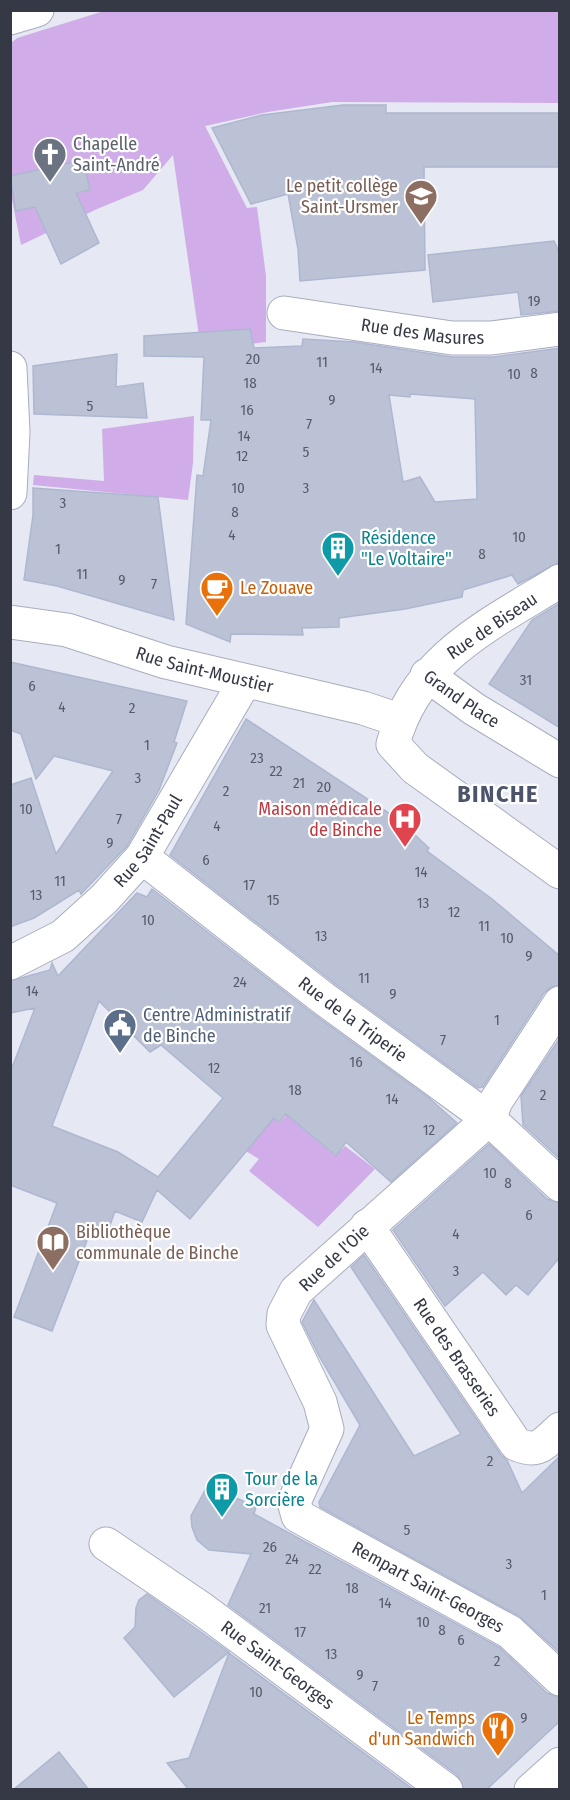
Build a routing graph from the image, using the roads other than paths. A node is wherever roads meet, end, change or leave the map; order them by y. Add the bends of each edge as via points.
1 (38, 10) edge
2 (10, 18) edge
3 (284, 313) dead end
4 (560, 329) edge
5 (10, 368) edge
6 (10, 493) edge
7 (560, 581) edge
8 (10, 622) edge
9 (427, 675) junction
10 (245, 681) junction
11 (399, 720) junction
12 (560, 761) edge
13 (142, 857) junction
14 (560, 872) edge
15 (10, 963) edge
16 (560, 1002) edge
17 (489, 1119) junction
18 (560, 1185) edge
19 (367, 1226) junction
20 (560, 1429) edge
21 (294, 1502) joint
22 (106, 1544) dead end
23 (560, 1679) edge
24 (560, 1764) edge
25 (446, 1790) edge
26 (531, 1790) edge

1 - 2 street
3 - 4 street, Rue des Masures via 452,339
5 - 6 street
7 - 9 street, Rue de Biseau via 447,654
8 - 10 street, Rue Saint-Moustier via 67,630 166,662
9 - 11 street, Grand Place
9 - 12 street, Grand Place via 474,709
10 - 11 street, Rue Saint-Moustier
10 - 13 street, Rue Saint-Paul
11 - 14 street, Grand Place via 393,744 415,768
13 - 15 street, Rue Saint-Paul via 63,936
13 - 17 street, Rue de la Triperie via 323,998
16 - 17 street via 496,1101
17 - 18 street, Rue de la Triperie
17 - 19 street, Rue de l'Oie
19 - 20 street, Rue des Brasseries via 516,1444 529,1450 539,1448
19 - 21 street, Rue de l'Oie via 296,1291 284,1314 283,1325 320,1402 327,1429
21 - 23 street, Rempart Saint-Georges via 298,1516 510,1632
22 - 25 street, Rue Saint-Georges via 202,1609
24 - 26 street

